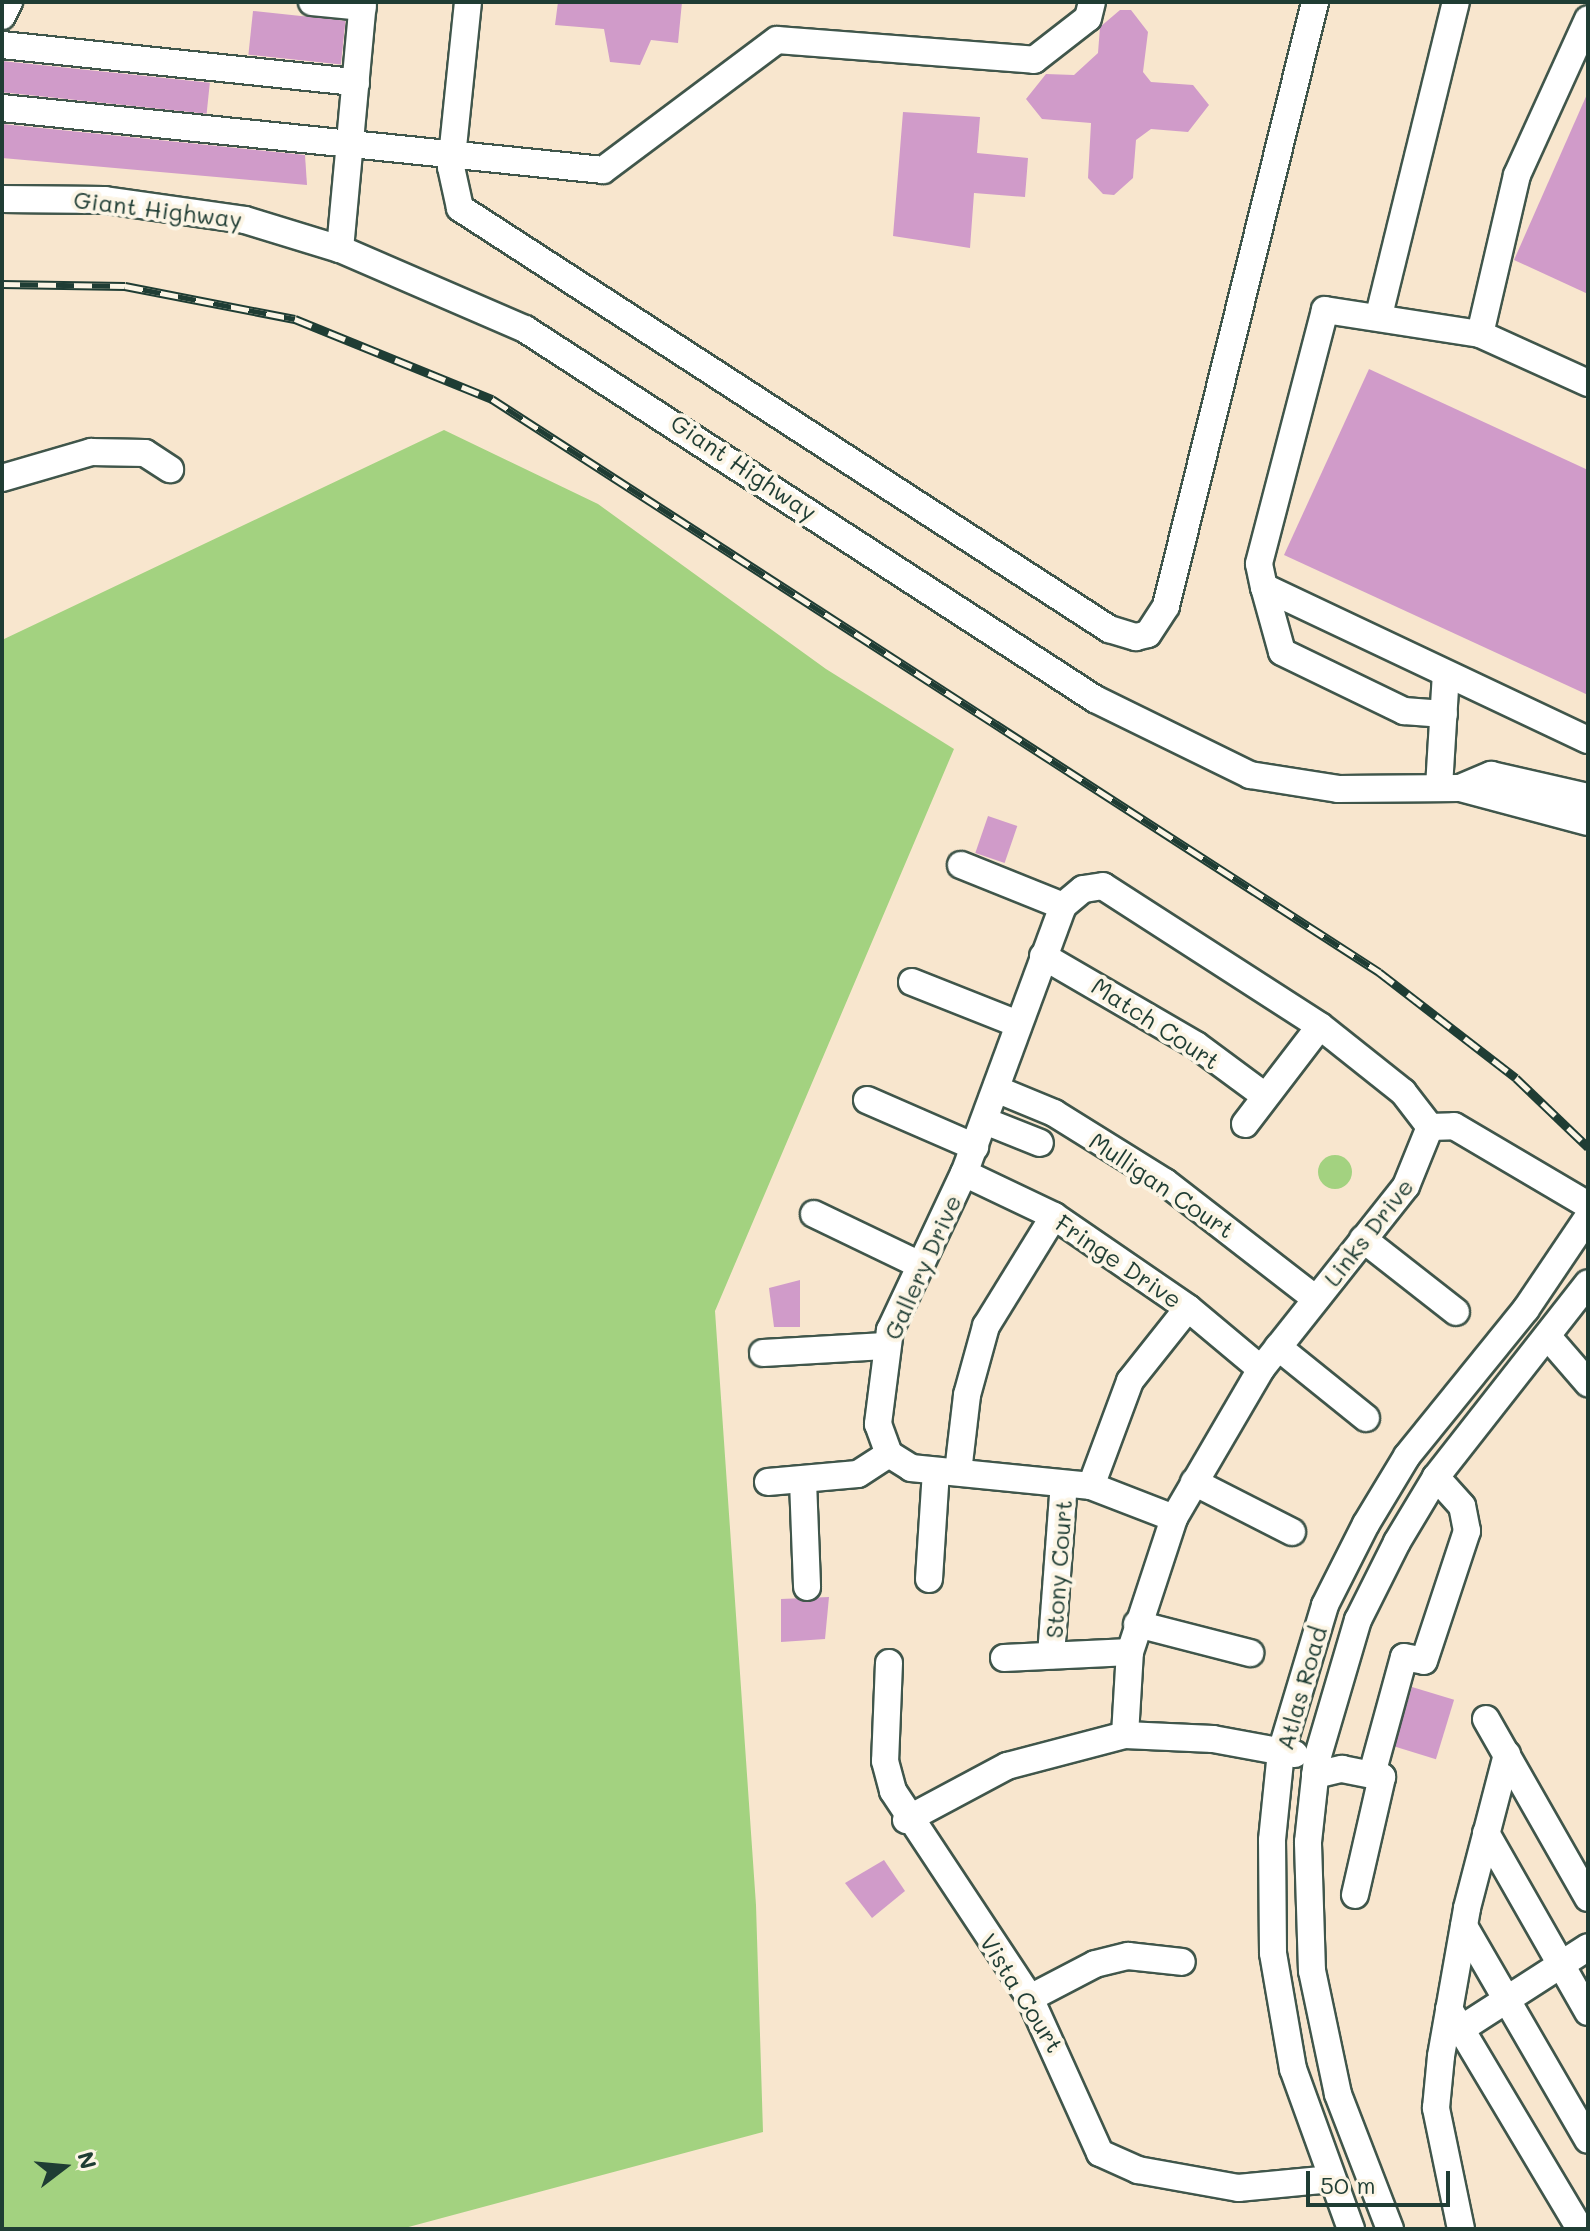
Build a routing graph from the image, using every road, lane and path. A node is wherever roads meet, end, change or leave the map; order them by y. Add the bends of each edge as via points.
1 (9, 2) edge
2 (312, 2) edge
3 (468, 2) edge
4 (1092, 2) edge
5 (1315, 2) edge
6 (1456, 2) edge
7 (363, 4) edge
8 (2, 16) edge
9 (1588, 19) edge
10 (2, 45) edge
11 (356, 82) junction
12 (2, 108) edge
13 (350, 142) junction
14 (453, 151) junction
15 (2, 199) edge
16 (340, 249) junction
17 (1379, 315) junction
18 (1480, 334) junction
19 (1588, 383) edge
20 (170, 469) dead end
21 (2, 478) edge
22 (1264, 587) junction
23 (1446, 674) junction
24 (1444, 714) junction
25 (1588, 740) edge
26 (1449, 787) junction
27 (1588, 797) edge
28 (1588, 822) edge
29 (961, 865) dead end
30 (1067, 902) junction
31 (1043, 956) junction
32 (912, 982) dead end
33 (1018, 1024) junction
34 (1320, 1026) junction
35 (996, 1089) junction
36 (1265, 1096) junction
37 (867, 1100) dead end
38 (985, 1121) junction
39 (1245, 1124) dead end
40 (1430, 1127) junction
41 (1040, 1143) dead end
42 (975, 1147) junction
43 (964, 1173) junction
44 (1588, 1205) edge
45 (814, 1214) dead end
46 (1054, 1216) junction
47 (1588, 1217) edge
48 (1363, 1239) junction
49 (920, 1265) junction
50 (1588, 1283) edge
51 (1316, 1299) junction
52 (1188, 1308) junction
53 (1456, 1312) dead end
54 (1549, 1338) junction
55 (885, 1346) junction
56 (1278, 1347) junction
57 (763, 1353) dead end
58 (1261, 1369) junction
59 (1588, 1383) edge
60 (1366, 1418) dead end
61 (889, 1454) junction
62 (947, 1471) junction
63 (1436, 1477) junction
64 (803, 1481) junction
65 (768, 1482) dead end
66 (1194, 1482) junction
67 (1064, 1484) junction
68 (1091, 1486) junction
69 (1174, 1518) junction
70 (1292, 1532) dead end
71 (929, 1579) dead end
72 (807, 1587) dead end
73 (1137, 1624) junction
74 (1130, 1652) junction
75 (1250, 1653) dead end
76 (1051, 1655) junction
77 (1004, 1658) dead end
78 (889, 1663) dead end
79 (1486, 1719) dead end
80 (1125, 1735) junction
81 (1281, 1752) junction
82 (1507, 1754) junction
83 (1316, 1767) junction
84 (1372, 1774) junction
85 (906, 1820) junction
86 (1486, 1833) junction
87 (1355, 1895) dead end
88 (1588, 1898) edge
89 (1464, 1926) junction
90 (1588, 1947) edge
91 (1182, 1962) dead end
92 (1560, 1964) junction
93 (1506, 1996) junction
94 (1030, 1998) junction
95 (1588, 2012) edge
96 (1455, 2019) junction
97 (1588, 2140) edge
98 (1332, 2179) junction
99 (1351, 2229) edge
100 (1390, 2229) edge
101 (1461, 2229) edge
102 (1580, 2229) edge

1 - 8 street
2 - 7 street
3 - 14 street
4 - 14 street via 1088,18 1034,60 777,40 616,167
5 - 14 street via 1166,606 1148,634 1136,637 1109,629 460,208 452,194
6 - 17 street
7 - 11 street
9 - 18 street via 1517,175
10 - 11 street
11 - 13 street
12 - 13 street
13 - 14 street
13 - 16 street
15 - 16 street, Giant Highway via 65,197 199,211
16 - 26 street, Giant Highway via 525,329 604,373 1095,699 1179,746 1265,778 1338,789
17 - 18 street
17 - 22 street via 1333,307 1319,318 1259,564
18 - 19 street
20 - 21 street via 145,453 91,452
22 - 23 street
22 - 24 street via 1282,652 1404,711
23 - 24 street
23 - 25 street
24 - 26 street
26 - 27 street, Giant Highway via 1491,775
26 - 28 street, Giant Highway
29 - 30 street
30 - 31 street, Gallery Drive
30 - 34 street via 1103,886 1126,896
31 - 33 street, Gallery Drive
31 - 36 street, Match Court via 1196,1045
32 - 33 street
33 - 35 street, Gallery Drive
34 - 36 street
34 - 40 street via 1403,1092
35 - 38 street, Gallery Drive
35 - 51 street, Mulligan Court via 1054,1113 1165,1182
36 - 39 street
37 - 42 street
38 - 41 street
38 - 42 street, Gallery Drive
40 - 44 street via 1454,1126
40 - 48 street, Links Drive via 1424,1156
42 - 43 street, Gallery Drive
43 - 46 street, Fringe Drive
43 - 49 street, Gallery Drive
45 - 49 street
46 - 52 street, Fringe Drive
46 - 62 street via 986,1326
47 - 81 street, Atlas Road via 1526,1309 1407,1456 1366,1524 1325,1605
48 - 51 street, Links Drive
48 - 53 street
49 - 55 street, Gallery Drive
50 - 54 street, Atlas Road
51 - 56 street, Links Drive
52 - 58 street, Fringe Drive
52 - 68 street via 1130,1381
54 - 59 street
54 - 63 street, Atlas Road
55 - 57 street
55 - 61 street, Gallery Drive via 878,1424
56 - 58 street, Links Drive
56 - 60 street
58 - 66 street, Links Drive
61 - 62 street via 911,1468
61 - 64 street via 867,1471
62 - 67 street
62 - 71 street
63 - 83 street, Atlas Road via 1358,1620
63 - 84 street via 1462,1506 1467,1531 1424,1661 1404,1657
64 - 65 street
64 - 72 street
66 - 69 street, Links Drive
66 - 70 street
67 - 68 street
67 - 76 street, Stony Court
68 - 69 street
69 - 73 street, Links Drive
73 - 74 street, Links Drive
73 - 75 street
74 - 76 street
74 - 80 street, Links Drive
76 - 77 street
78 - 85 street, Vista Court via 885,1761
79 - 82 street
80 - 81 street via 1213,1739
80 - 85 street via 1007,1766
81 - 83 street
81 - 98 street, Atlas Road via 1272,1840 1273,1953 1293,2069
82 - 86 street
82 - 88 street
83 - 84 street
83 - 100 street, Atlas Road via 1306,1906 1319,2015 1338,2094
84 - 87 street via 1382,1777
85 - 94 street, Vista Court
86 - 89 street
86 - 92 street
89 - 93 street
89 - 96 street
90 - 92 street
91 - 94 street via 1117,1958
92 - 93 street
92 - 95 street
93 - 96 street
93 - 97 street
94 - 98 street, Vista Court via 1091,2139 1113,2162 1238,2188
96 - 101 street via 1436,2108
96 - 102 street
98 - 99 street, Atlas Road

